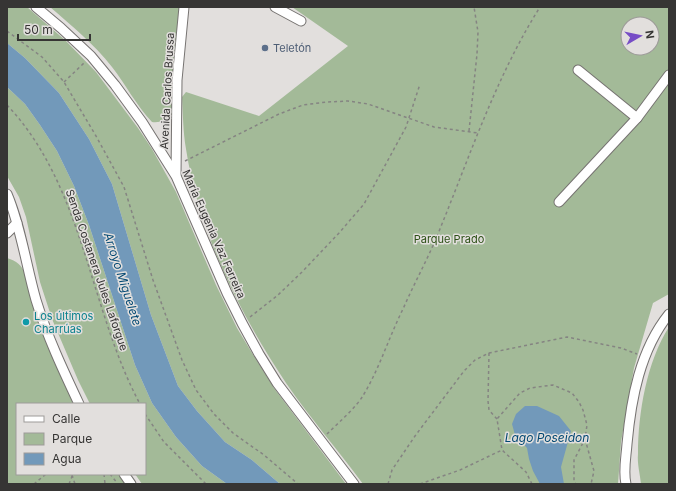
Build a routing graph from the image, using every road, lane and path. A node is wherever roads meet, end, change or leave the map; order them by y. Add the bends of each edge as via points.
1 (36, 7) edge
2 (184, 7) edge
3 (275, 7) edge
4 (474, 7) edge
5 (540, 7) edge
6 (301, 21) dead end
7 (7, 31) edge
8 (91, 56) junction
9 (578, 70) dead end
10 (669, 75) edge
11 (64, 82) junction
12 (420, 84) dead end
13 (7, 105) edge
14 (637, 118) junction
15 (409, 119) junction
16 (469, 131) junction
17 (478, 133) junction
18 (176, 165) junction
19 (176, 176) junction
20 (7, 194) edge
21 (559, 202) dead end
22 (17, 222) junction
23 (7, 234) edge
24 (669, 314) edge
25 (242, 323) junction
26 (489, 353) junction
27 (644, 357) junction
28 (79, 403) edge
29 (140, 403) edge
30 (146, 415) edge
31 (498, 420) junction
32 (585, 439) junction
33 (320, 440) junction
34 (502, 450) junction
35 (45, 475) edge
36 (73, 475) edge
37 (111, 475) edge
38 (125, 475) edge
39 (34, 484) edge
40 (69, 484) edge
41 (75, 484) edge
42 (118, 484) edge
43 (131, 484) edge
44 (206, 484) edge
45 (298, 484) edge
46 (354, 484) edge
47 (388, 484) edge
48 (420, 484) edge
49 (532, 484) edge
50 (576, 484) edge
51 (591, 484) edge
52 (626, 484) edge

1 - 8 street, María Eugenia Vaz Ferreira
2 - 18 street, Avenida Carlos Brussa via 177,80
3 - 6 street
4 - 16 path via 478,32
5 - 17 path via 509,61
7 - 11 path via 42,57
8 - 11 path
8 - 19 street, María Eugenia Vaz Ferreira via 116,85
9 - 14 street
10 - 14 street
11 - 45 path via 124,187 152,280 196,390 214,414 233,433
12 - 15 path
13 - 29 path, Senda Costanera Jules Laforgue via 22,120 66,200 112,340
14 - 21 street
15 - 16 path via 434,127
15 - 18 path via 368,104 348,101 303,106 279,114
15 - 25 path via 364,204 302,272
16 - 17 path
17 - 33 path via 435,241 364,396
18 - 19 street, Avenida Carlos Brussa
19 - 25 street, María Eugenia Vaz Ferreira
20 - 22 street
22 - 23 street
22 - 28 street via 36,300
24 - 27 street via 659,326
25 - 33 street, María Eugenia Vaz Ferreira via 277,382
26 - 27 path via 567,337 621,348
26 - 31 path via 489,410
26 - 47 path via 475,360 464,371 392,470
27 - 52 street via 628,430 624,475
30 - 44 path via 164,442
31 - 32 path via 520,393 530,388 553,385 572,393 579,402 587,425
31 - 34 path
32 - 50 path via 574,460
32 - 51 path via 594,470
33 - 46 street, María Eugenia Vaz Ferreira
34 - 48 path via 460,470
34 - 49 path via 526,472
35 - 39 path
36 - 40 path
36 - 41 path
37 - 42 path
38 - 43 street

